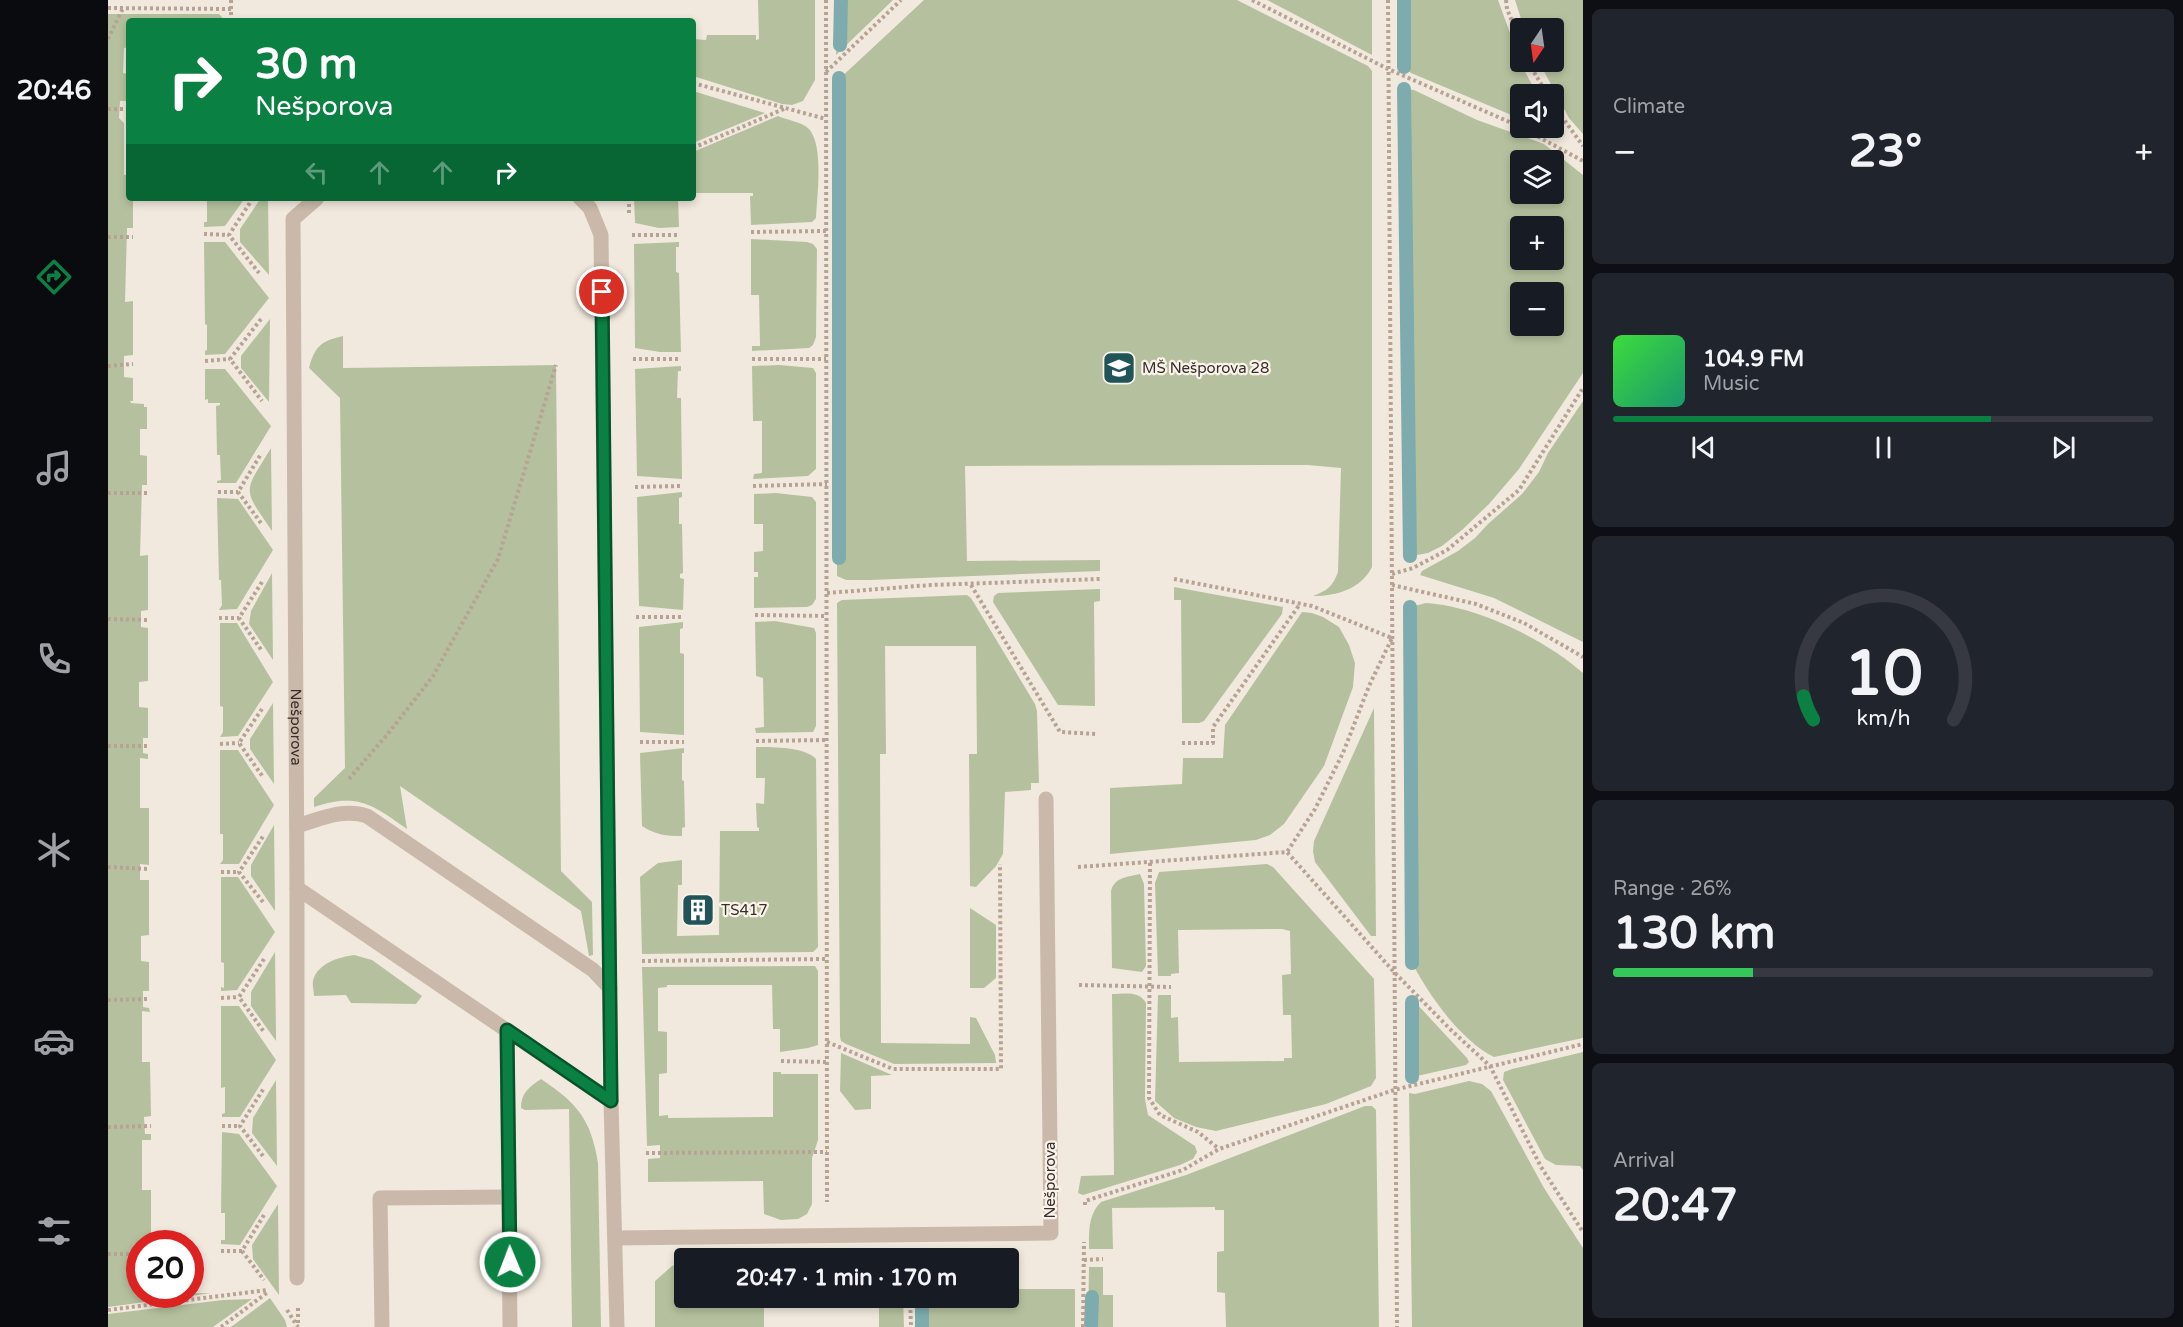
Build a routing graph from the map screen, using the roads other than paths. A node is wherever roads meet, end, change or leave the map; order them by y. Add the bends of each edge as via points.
1 (314, 201) edge
2 (583, 201) edge
3 (1046, 799) dead end
4 (297, 826) junction
5 (297, 888) junction
6 (610, 988) junction
7 (507, 1030) junction
8 (611, 1101) junction
9 (509, 1197) junction
10 (615, 1238) junction
11 (297, 1278) dead end
12 (382, 1327) edge
13 (510, 1327) edge
14 (617, 1327) edge

1 - 4 street, Nešporova via 293,219
2 - 6 street via 601,235
3 - 10 street, Nešporova via 1051,1233
4 - 5 street, Nešporova
4 - 6 street via 339,813 367,816 593,970
5 - 7 street
5 - 11 street, Nešporova
6 - 8 street
7 - 8 street
7 - 9 street
8 - 10 street
9 - 12 street via 380,1198
9 - 13 street
10 - 14 street

